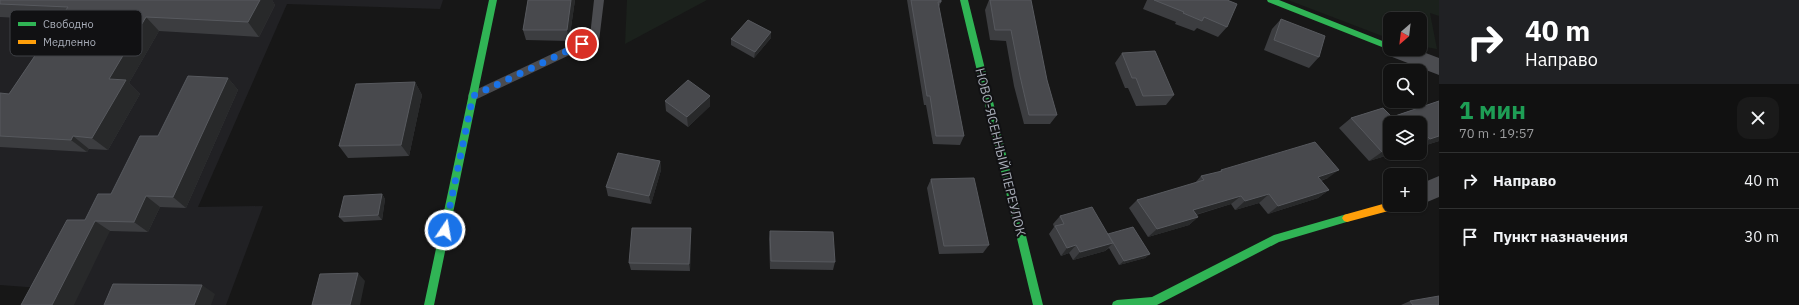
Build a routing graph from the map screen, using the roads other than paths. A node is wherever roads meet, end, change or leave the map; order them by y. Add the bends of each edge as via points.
1 (493, 0) edge
2 (599, 0) edge
3 (964, 0) edge
4 (1271, 0) edge
5 (1383, 44) edge
6 (1412, 56) edge
7 (1439, 67) edge
8 (473, 96) junction
9 (1439, 186) edge
10 (1427, 191) edge
11 (1383, 209) edge
12 (429, 305) edge
13 (1038, 305) edge
14 (1117, 305) edge

1 - 8 street
2 - 8 lane via 595,38
3 - 13 street, НОВО-ЯСЕННЫЙ ПЕРЕУЛОК
4 - 5 street
6 - 7 street
8 - 12 street
9 - 10 street
11 - 14 street via 1277,238 1153,302

